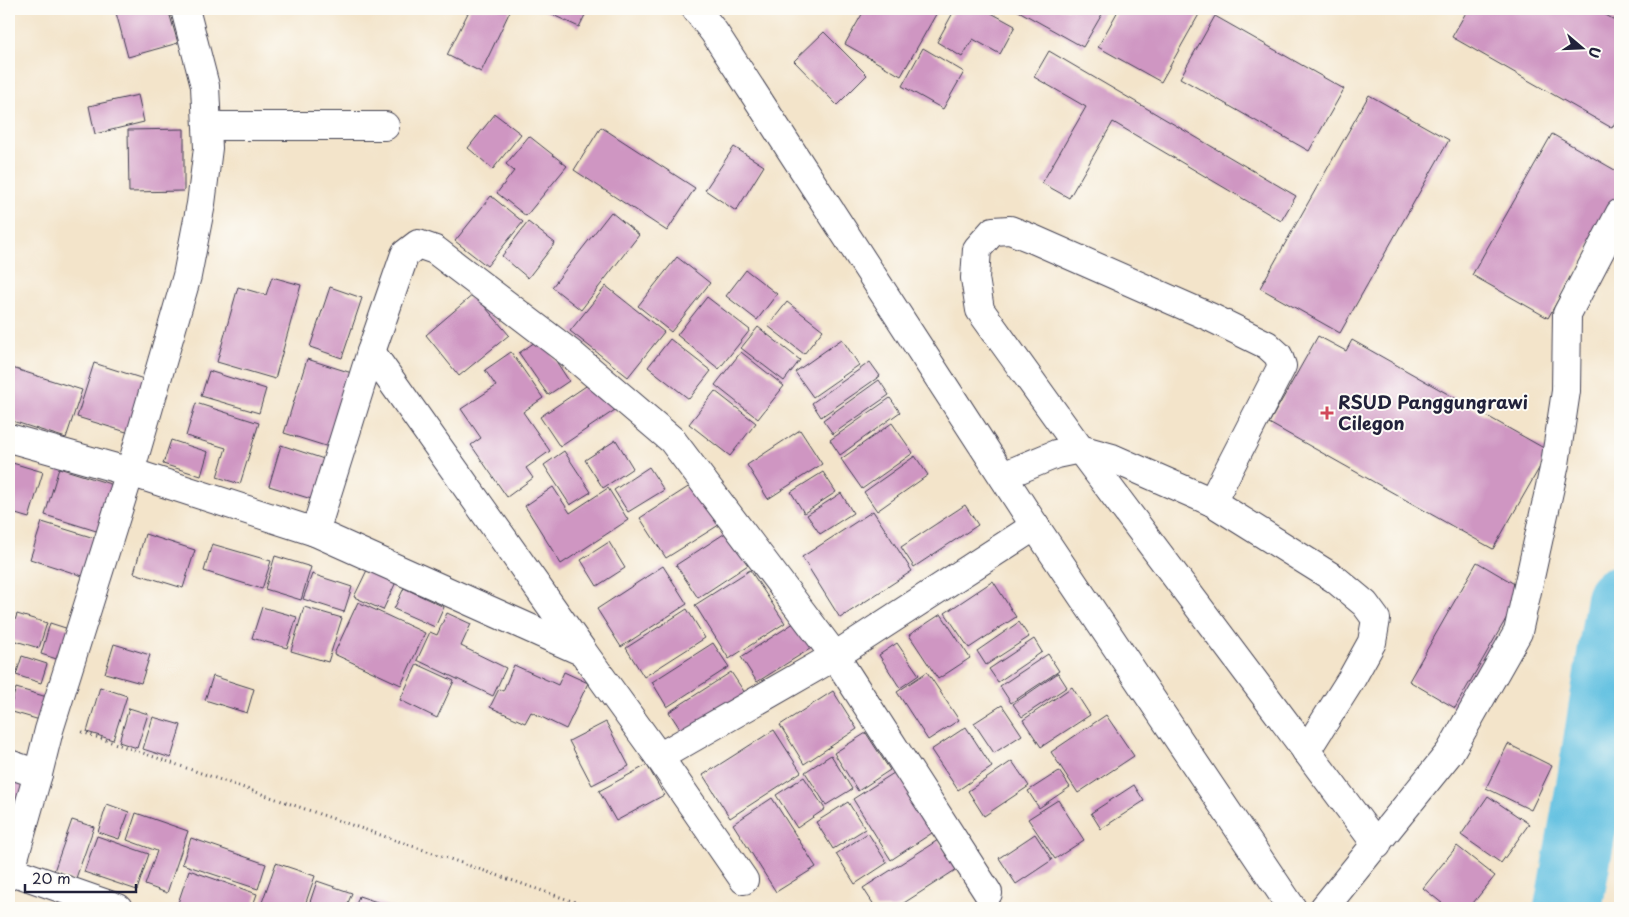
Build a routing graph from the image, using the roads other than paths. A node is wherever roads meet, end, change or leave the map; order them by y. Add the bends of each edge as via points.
1 (186, 9) edge
2 (696, 9) edge
3 (208, 126) junction
4 (385, 126) dead end
5 (1620, 213) edge
6 (371, 352) junction
7 (9, 438) edge
8 (1080, 449) junction
9 (130, 472) junction
10 (1003, 476) junction
11 (1212, 502) junction
12 (1036, 526) junction
13 (315, 532) junction
14 (583, 652) junction
15 (835, 656) junction
16 (1306, 751) junction
17 (659, 758) junction
18 (9, 764) edge
19 (40, 767) junction
20 (1377, 845) junction
21 (9, 872) edge
22 (744, 880) dead end
23 (988, 893) dead end
24 (118, 908) edge
25 (1292, 908) edge
26 (1324, 908) edge

1 - 3 street via 205,86
2 - 10 street
3 - 4 street
3 - 9 street via 201,204 187,276
5 - 20 street via 1566,314 1566,391 1555,464 1518,632 1450,752
6 - 13 street
6 - 14 street
6 - 15 street via 405,254 418,244 435,250 570,354 672,440
7 - 9 street
8 - 10 street via 1056,454
8 - 11 street via 1112,458
8 - 11 street via 980,310 975,278 977,249 994,231 1010,230 1032,239 1210,317 1267,345 1278,355 1282,366
8 - 16 street
9 - 13 street
9 - 19 street
10 - 12 street
11 - 16 street via 1335,579 1365,604 1376,618 1372,642
12 - 15 street
12 - 25 street
13 - 14 street
14 - 17 street
15 - 17 street
15 - 23 street
16 - 20 street
17 - 22 street
18 - 19 street
19 - 21 street
20 - 26 street
21 - 24 street

